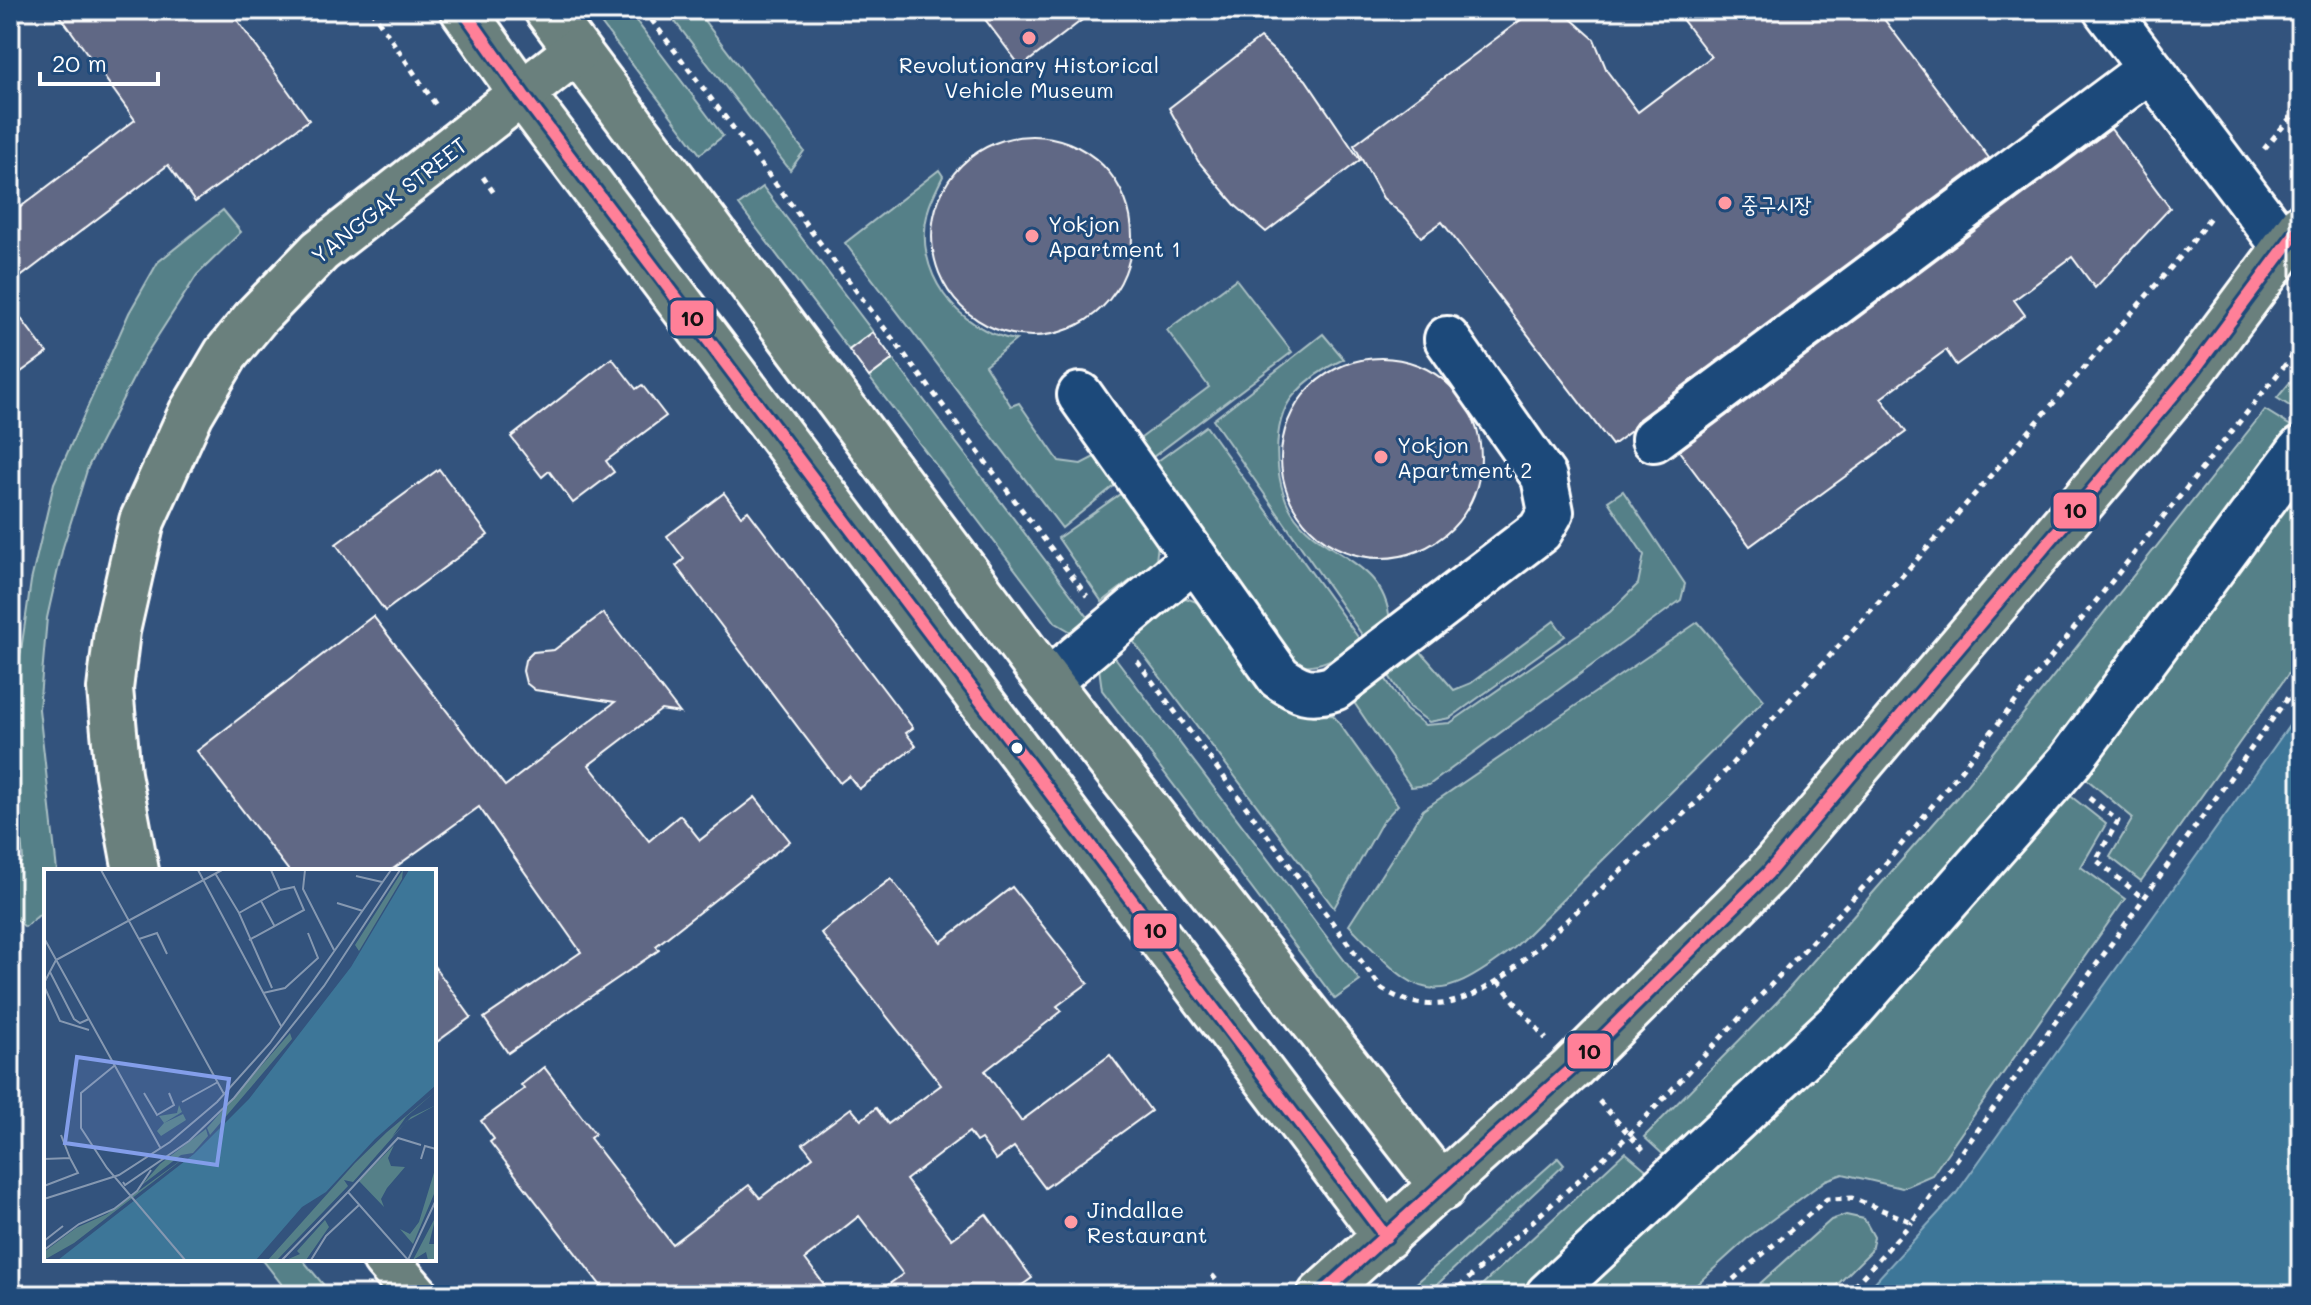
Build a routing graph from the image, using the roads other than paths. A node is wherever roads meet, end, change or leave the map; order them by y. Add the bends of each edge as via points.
1 (463, 10) edge
2 (547, 10) edge
3 (2106, 10) edge
4 (576, 51) junction
5 (2150, 69) junction
6 (523, 95) junction
7 (2293, 236) edge
8 (1447, 339) dead end
9 (1080, 395) dead end
10 (1654, 439) dead end
11 (2301, 449) edge
12 (1195, 558) junction
13 (1048, 682) junction
14 (136, 869) edge
15 (1443, 1188) junction
16 (1386, 1237) junction
17 (387, 1261) edge
18 (416, 1295) edge
19 (1320, 1295) edge
20 (1548, 1295) edge

1 - 6 main road
2 - 4 main road
3 - 5 street
4 - 6 main road, YANGGAK STREET
4 - 13 main road
5 - 7 street
5 - 10 street
6 - 14 main road, YANGGAK STREET via 320,251 226,354 185,425 142,521 126,577 110,689 118,774
6 - 16 main road
7 - 15 main road via 2190,375 1767,874
8 - 12 street via 1544,477 1551,512 1540,531 1334,688 1317,694 1298,691 1279,677
9 - 12 street
11 - 20 street via 2059,773 1844,1018
12 - 13 street
13 - 15 main road
15 - 16 main road
16 - 19 main road
17 - 18 main road

